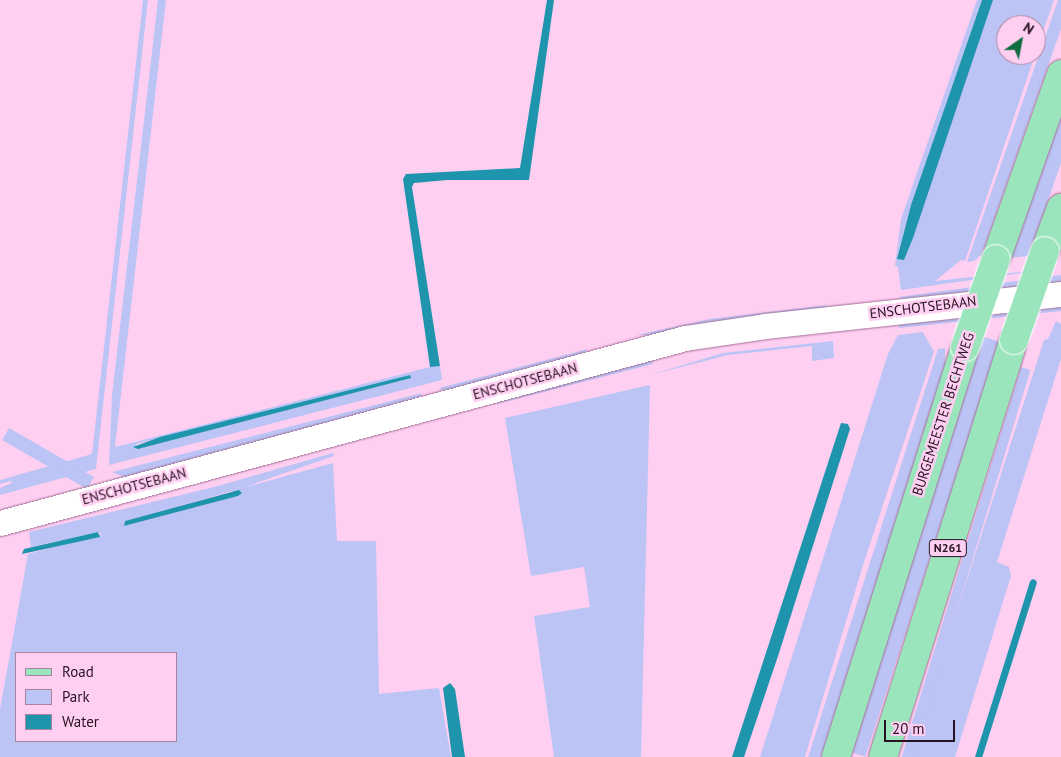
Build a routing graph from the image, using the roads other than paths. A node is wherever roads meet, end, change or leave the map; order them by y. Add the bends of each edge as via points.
1 (1061, 74) edge
2 (1061, 208) edge
3 (1061, 294) edge
4 (0, 523) edge
5 (836, 757) edge
6 (883, 757) edge

1 - 5 main road, BURGEMEESTER BECHTWEG, bridge via 965,347
2 - 6 main road, N261, bridge via 1014,340
3 - 4 street, ENSCHOTSEBAAN via 765,326 686,338

